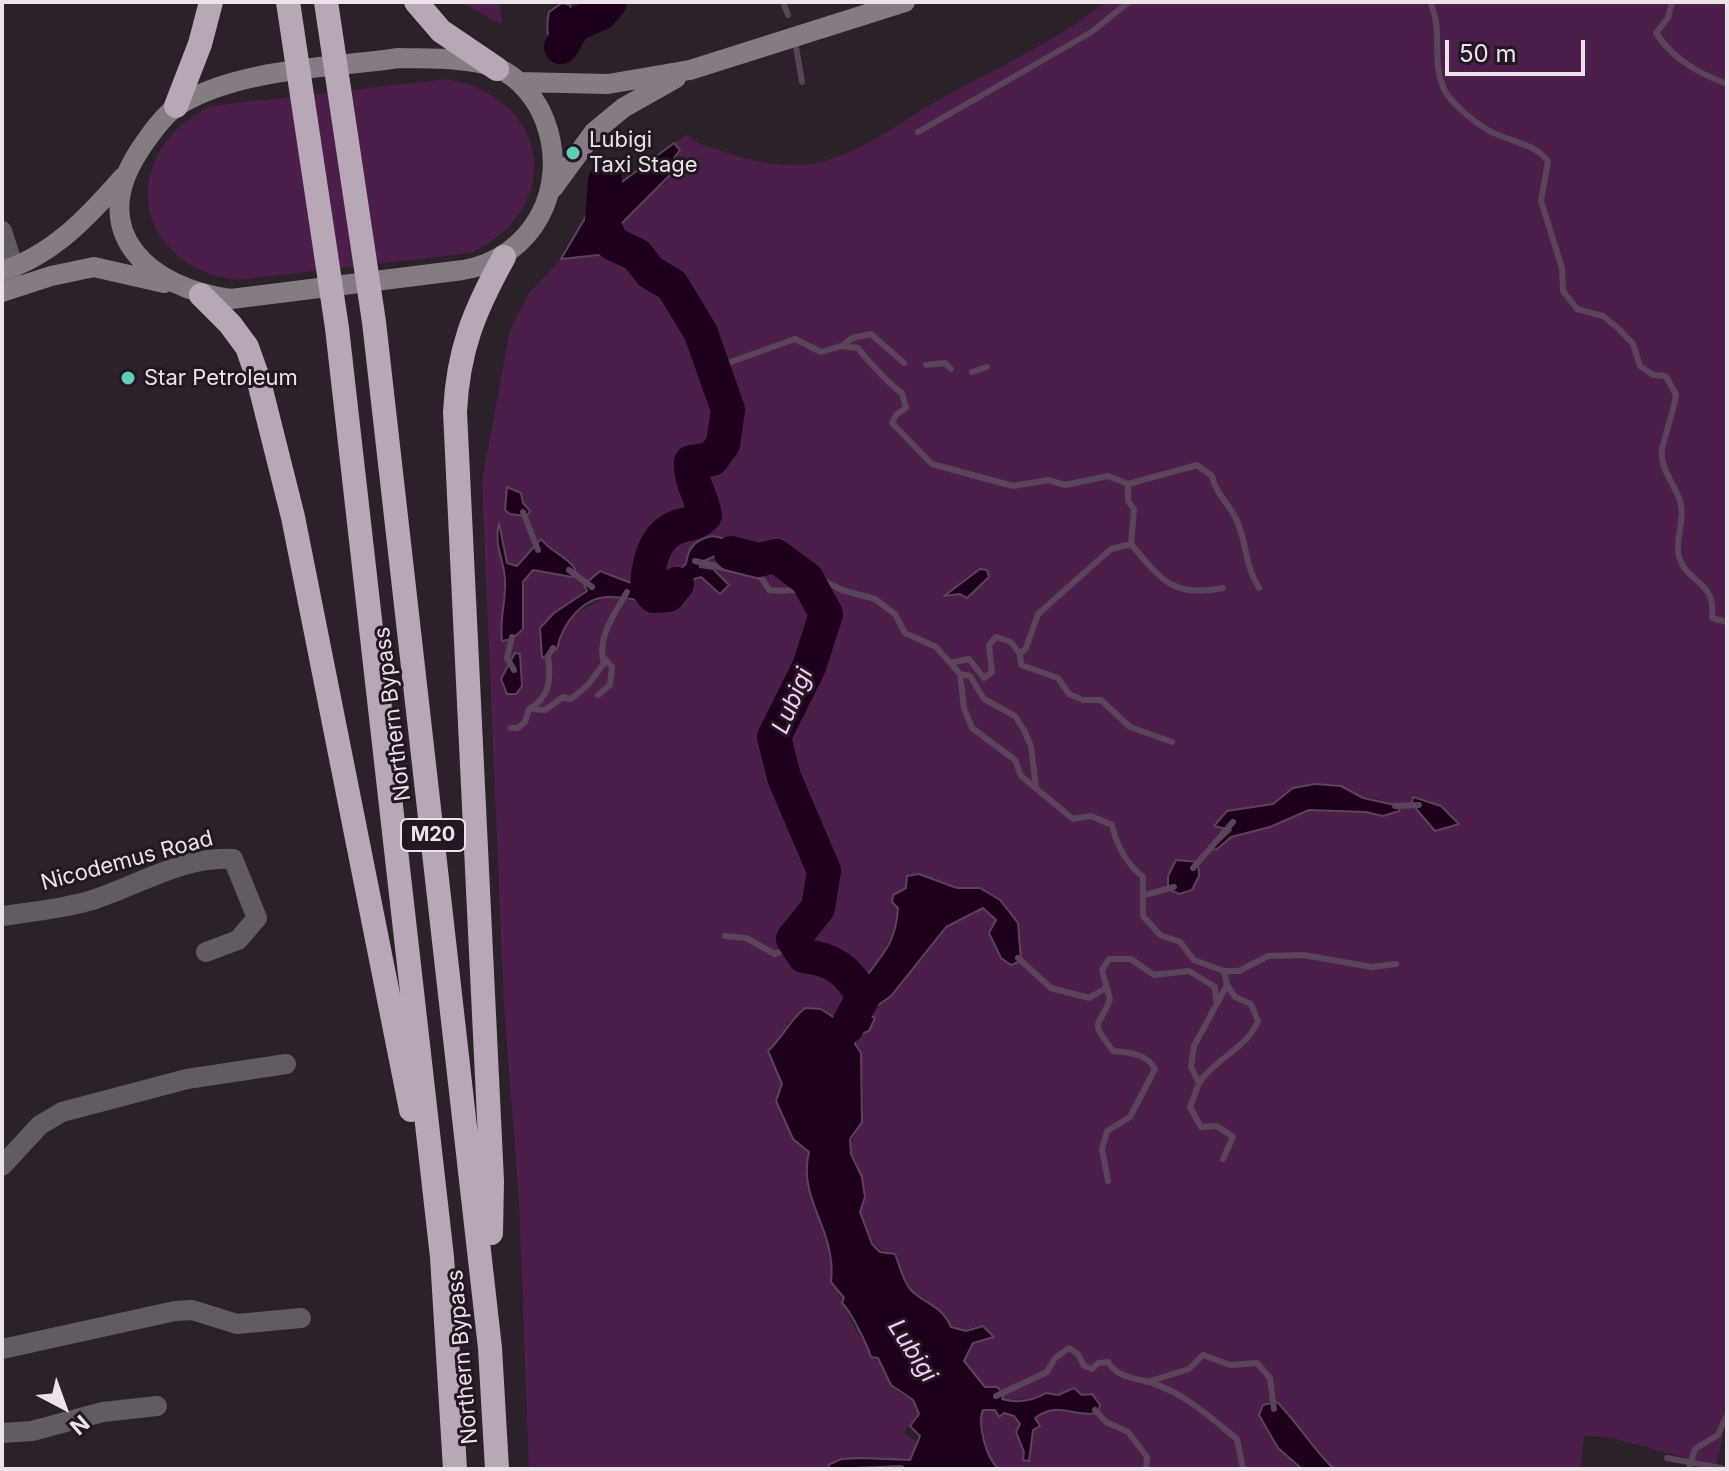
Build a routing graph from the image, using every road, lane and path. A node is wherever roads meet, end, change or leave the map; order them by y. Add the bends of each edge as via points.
1 (211, 2) edge
2 (416, 2) edge
3 (905, 2) edge
4 (326, 3) edge
5 (288, 5) edge
6 (497, 69) junction
7 (690, 70) junction
8 (519, 82) junction
9 (176, 106) junction
10 (123, 176) junction
11 (551, 190) junction
12 (2, 231) edge
13 (504, 257) junction
14 (8, 270) edge
15 (176, 285) junction
16 (2, 292) edge
17 (201, 295) junction
18 (2, 916) edge
19 (206, 952) dead end
20 (286, 1064) dead end
21 (2, 1166) edge
22 (442, 1257) junction
23 (301, 1318) dead end
24 (490, 1348) junction
25 (2, 1349) edge
26 (157, 1406) dead end
27 (2, 1433) edge
28 (455, 1469) edge
29 (497, 1469) edge

1 - 9 highway
2 - 6 highway via 441,31
3 - 7 main road
4 - 24 highway, Northern Bypass / M20 via 374,322
5 - 22 highway, Northern Bypass / M20 via 337,328
6 - 8 main road
6 - 9 main road via 446,59 399,58 251,78
7 - 8 main road via 608,84
7 - 11 main road via 623,108 594,132
8 - 11 main road via 539,106 551,136 556,162
9 - 10 main road
10 - 14 main road via 76,227
10 - 15 main road via 118,205 123,228 155,275
11 - 13 main road via 536,222
12 - 14 street
13 - 17 main road via 447,272 231,299
13 - 24 highway via 462,347 455,412 492,1181
15 - 16 main road via 94,267
15 - 17 main road
17 - 22 highway via 247,347 293,517
18 - 19 street, Nicodemus Road via 87,901 175,868 233,859 257,918 238,940
20 - 21 street via 187,1079 62,1112 40,1125
22 - 28 highway, Northern Bypass / M20
23 - 25 street via 237,1324 185,1310
24 - 29 highway, Northern Bypass / M20
26 - 27 street

